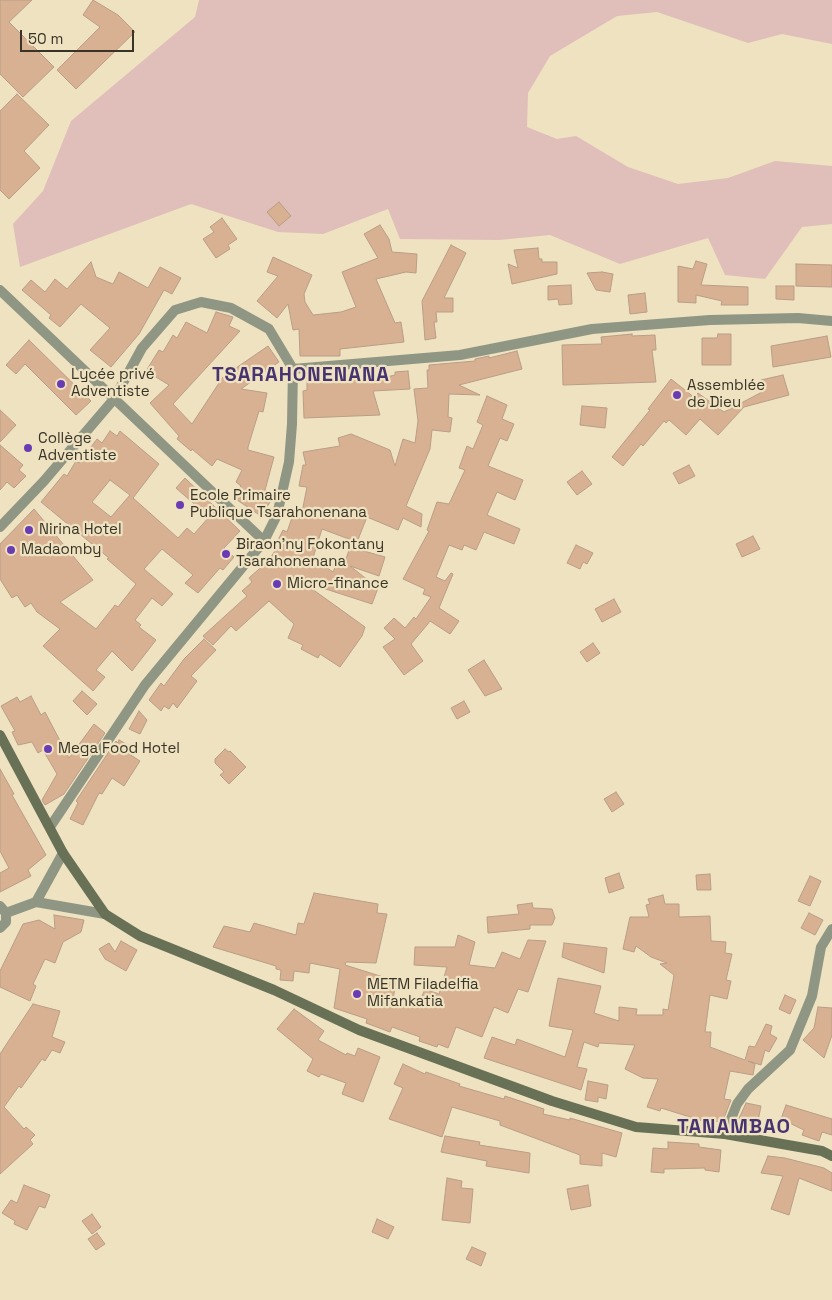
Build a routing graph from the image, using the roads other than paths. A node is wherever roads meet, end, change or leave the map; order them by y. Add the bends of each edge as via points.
1 (0, 290) edge
2 (832, 321) edge
3 (293, 369) junction
4 (114, 399) junction
5 (0, 527) edge
6 (264, 540) junction
7 (0, 735) edge
8 (50, 828) junction
9 (63, 853) junction
10 (36, 902) junction
11 (3, 910) edge
12 (105, 914) junction
13 (0, 928) edge
14 (832, 929) edge
15 (725, 1134) junction
16 (832, 1156) edge

1 - 4 street
2 - 3 street via 798,318 710,320 592,329 460,355
3 - 4 street via 269,329 231,308 201,302 175,310 142,348
3 - 6 street via 289,462 277,515
4 - 5 street
4 - 6 street
6 - 8 street via 145,684
7 - 8 main road
8 - 9 main road
9 - 10 street
9 - 12 main road
10 - 11 street
10 - 12 street
11 - 13 street via 6,922
12 - 15 main road via 140,936 274,990 359,1030 552,1101 636,1127
14 - 15 street via 821,947 812,996 790,1050 748,1089 737,1104
15 - 16 main road

